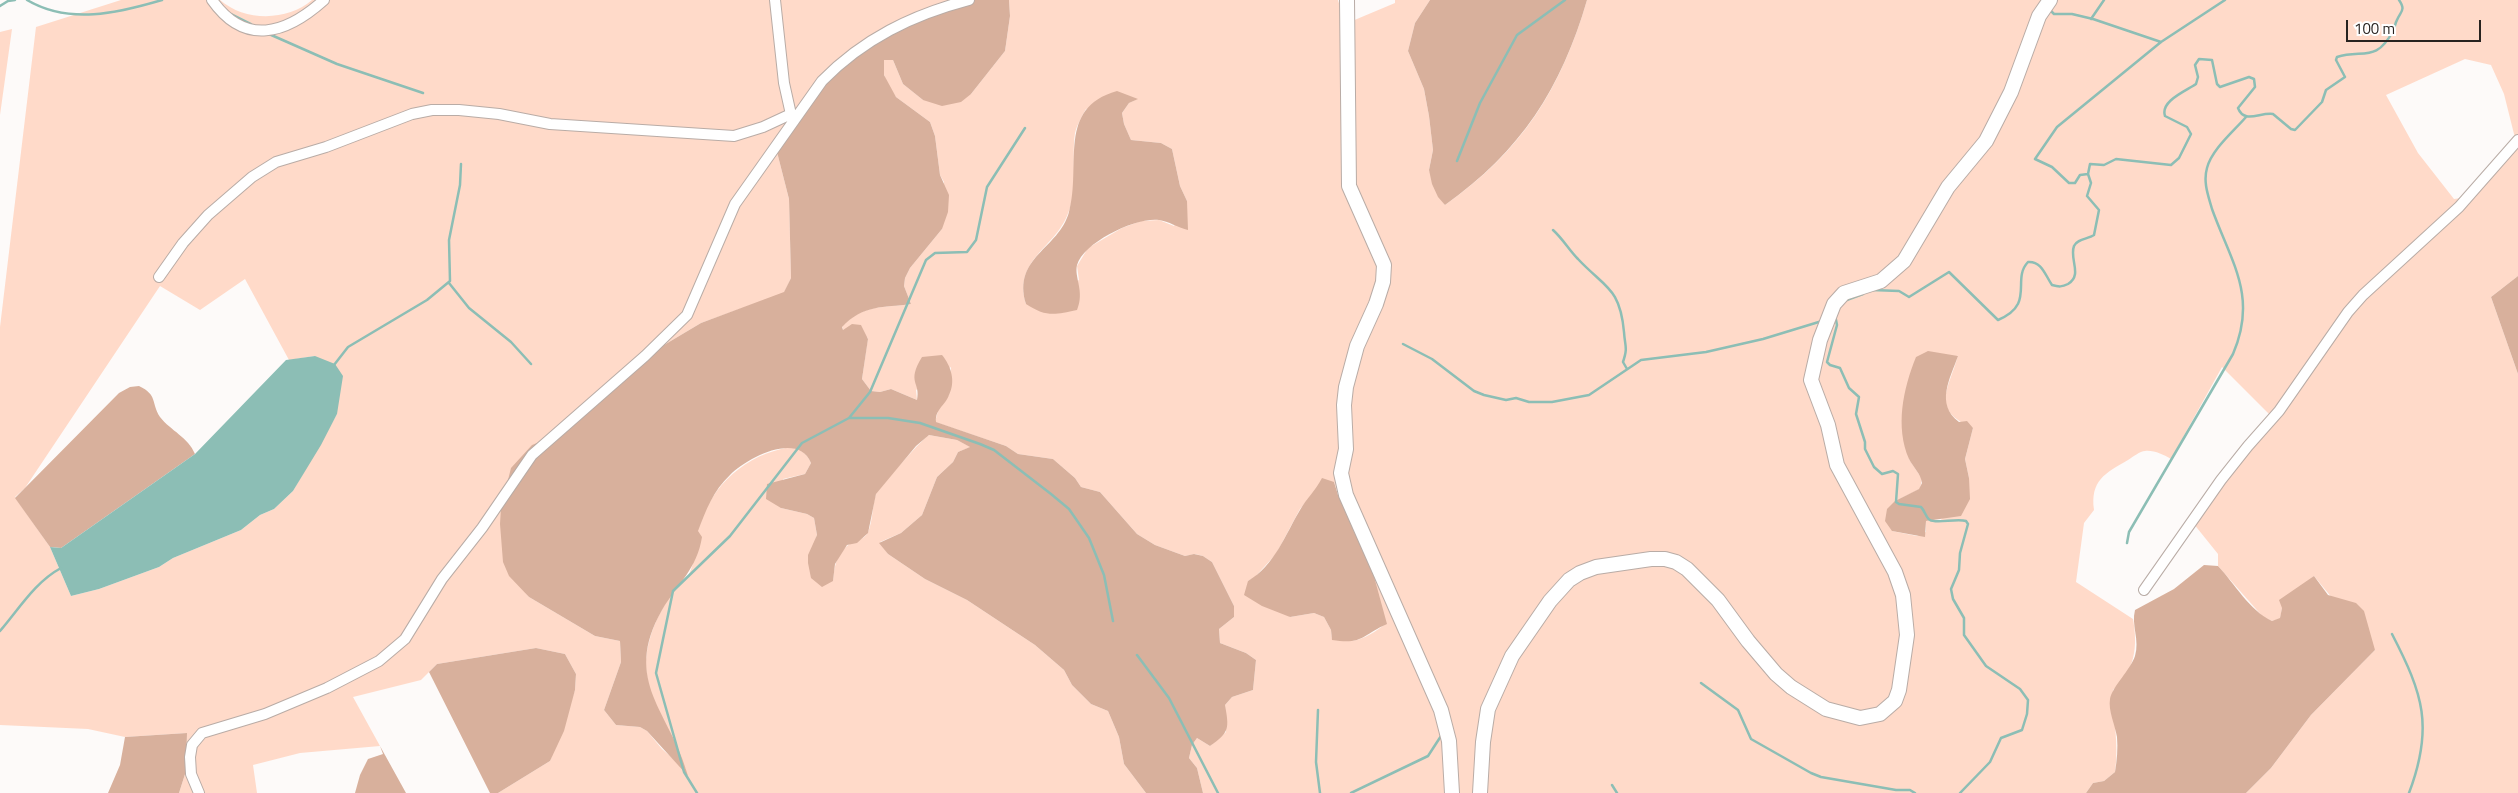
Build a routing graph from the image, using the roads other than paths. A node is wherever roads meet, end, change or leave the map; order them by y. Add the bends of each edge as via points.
1 (212, 0) edge
2 (324, 0) edge
3 (775, 0) edge
4 (968, 0) edge
5 (1347, 0) edge
6 (2050, 0) edge
7 (792, 118) junction
8 (2518, 140) edge
9 (159, 277) dead end
10 (2144, 590) dead end
11 (199, 793) edge
12 (1452, 793) edge
13 (1480, 793) edge

1 - 2 street via 226,18 245,29 266,31 293,23
3 - 7 street via 784,83
4 - 7 street via 912,20 873,39 828,76
5 - 12 street via 1349,186 1384,265 1383,282 1357,346 1346,387 1346,449 1341,473 1346,495 1441,710 1449,741
6 - 13 street via 2039,16 2011,92 1986,140 1948,187 1904,261 1881,281 1844,293 1834,304 1820,340 1811,380 1828,425 1837,465 1895,572 1903,595 1908,635 1895,701 1880,714 1860,718 1826,709 1790,687 1748,641 1718,600 1676,562 1665,559 1596,567 1569,580 1550,601 1512,656 1488,709
7 - 9 street via 734,136 550,124 459,110 412,114 276,162 252,177 208,215
7 - 11 street via 735,204 687,315 532,455 442,579 405,639 380,661 328,688 265,714 202,733 192,745 190,757
8 - 10 street via 2459,207 2348,312 2290,397 2221,480

